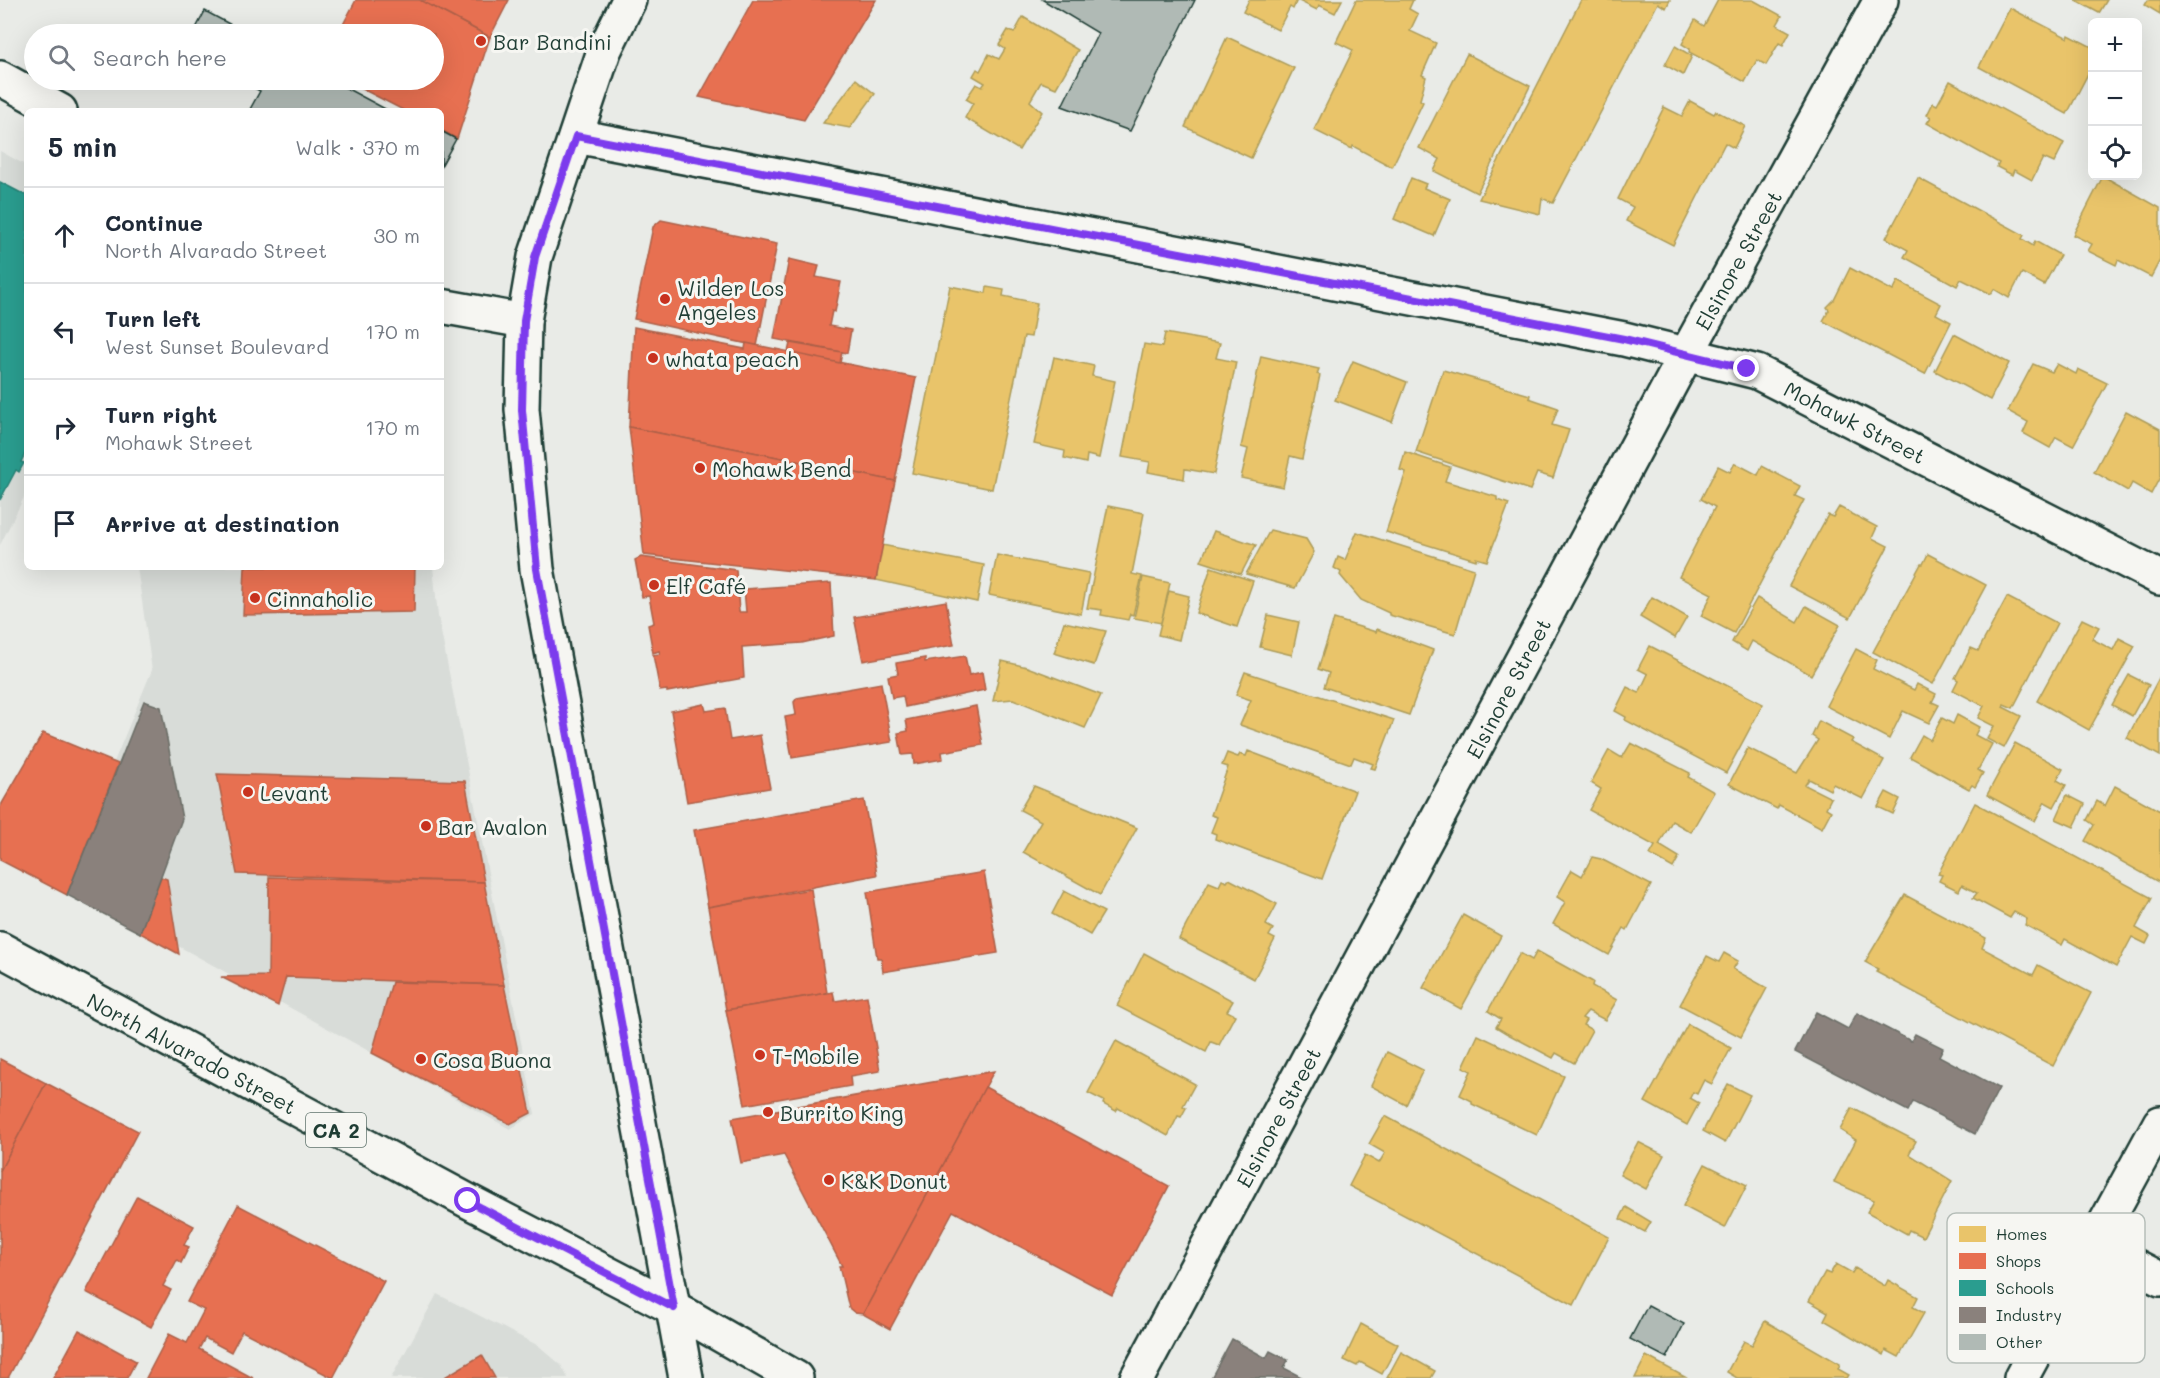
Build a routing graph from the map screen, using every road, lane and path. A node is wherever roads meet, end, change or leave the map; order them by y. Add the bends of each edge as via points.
1 (629, 0) edge
2 (1881, 0) edge
3 (0, 78) edge
4 (55, 108) edge
5 (576, 136) junction
6 (444, 307) edge
7 (524, 321) junction
8 (1687, 353) junction
9 (2160, 578) edge
10 (0, 949) edge
11 (2160, 1123) edge
12 (2112, 1213) edge
13 (2145, 1271) edge
14 (2160, 1279) edge
15 (674, 1308) junction
16 (2029, 1363) edge
17 (686, 1378) edge
18 (796, 1378) edge
19 (1137, 1378) edge
20 (2021, 1378) edge

1 - 5 street via 604,51
2 - 8 street, Elsinore Street
3 - 4 street
5 - 7 street via 535,257
5 - 8 street, Mohawk Street
6 - 7 street
7 - 15 street via 522,410 537,569
8 - 9 street, Mohawk Street via 1757,372
8 - 19 street, Elsinore Street
10 - 15 street, North Alvarado Street / CA 2
11 - 12 street
13 - 14 street
15 - 17 street
15 - 18 street, North Alvarado Street / CA 2
16 - 20 street

